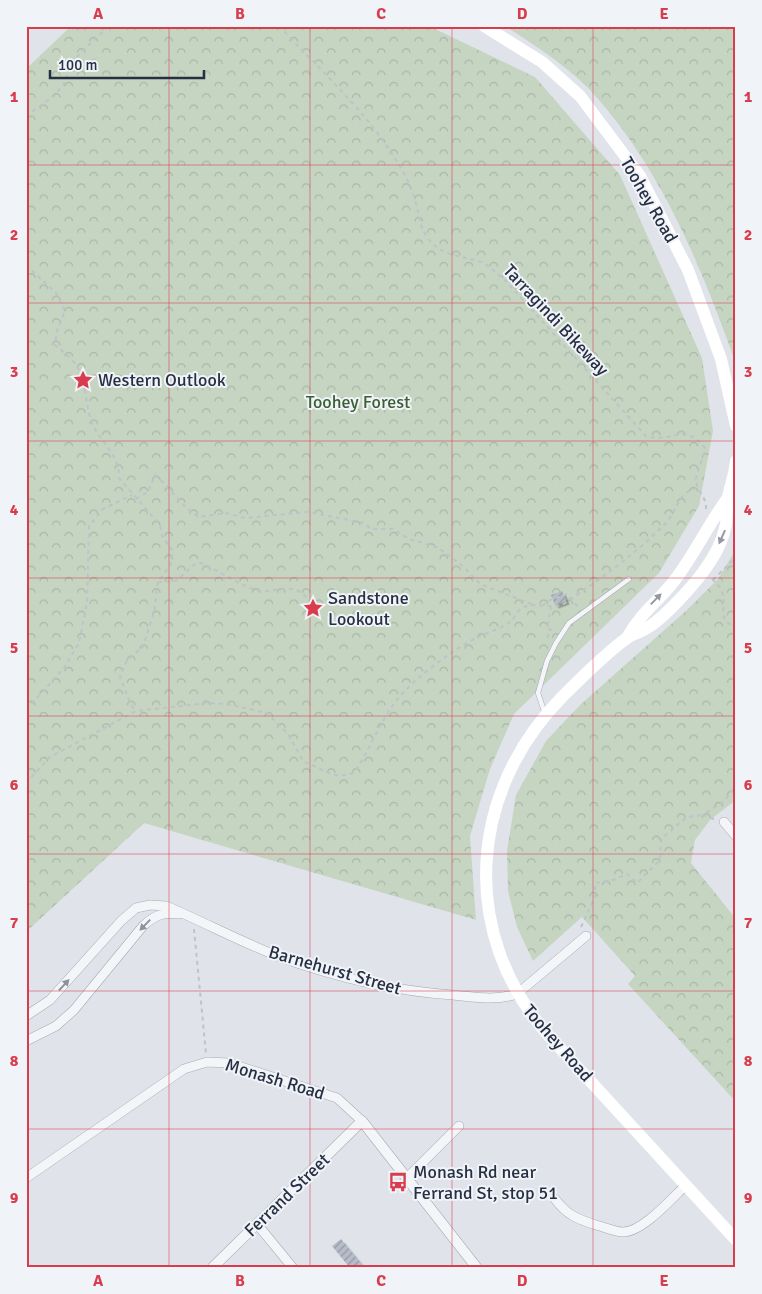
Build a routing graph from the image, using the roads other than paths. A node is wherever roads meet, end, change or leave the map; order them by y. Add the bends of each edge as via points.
1 (484, 26) edge
2 (736, 426) edge
3 (736, 461) edge
4 (728, 498) junction
5 (628, 579) dead end
6 (627, 638) junction
7 (545, 715) junction
8 (724, 822) road end
9 (736, 836) edge
10 (189, 916) junction
11 (583, 938) road end
12 (517, 994) junction
13 (26, 1016) edge
14 (26, 1041) edge
15 (362, 1121) junction
16 (459, 1126) dead end
17 (26, 1178) edge
18 (407, 1178) junction
19 (686, 1185) junction
20 (554, 1199) dead end
21 (257, 1224) junction
22 (736, 1240) edge
23 (212, 1268) edge
24 (293, 1268) edge
25 (477, 1268) edge

1 - 2 main road, Toohey Road via 542,62 580,96 640,176 688,270 721,359
3 - 4 main road, Toohey Road
6 -> 4 main road, Toohey Road via 637,619 673,582
4 -> 6 main road, Toohey Road via 725,529 704,572 649,628
5 - 7 lane via 569,623 556,643 538,693
6 - 7 main road, Toohey Road
7 - 12 main road, Toohey Road via 501,788 492,820 487,863 488,905 500,953
8 - 9 street
10 - 12 street, Barnehurst Street via 280,957 387,988 489,998
13 -> 10 street, Barnehurst Street via 50,1000 136,908 166,906
10 -> 14 street, Barnehurst Street via 167,913 154,916 74,1010 56,1026
11 - 12 street
12 - 19 main road, Toohey Road via 548,1035
15 - 17 street, Monash Road via 337,1098 229,1063 207,1062 184,1069
15 - 18 street, Monash Road
15 - 21 street, Ferrand Street
16 - 18 street
18 - 25 street, Monash Road
19 - 20 street via 643,1224 628,1232 574,1218 565,1213
19 - 22 main road, Toohey Road
21 - 23 street, Ferrand Street
21 - 24 street

